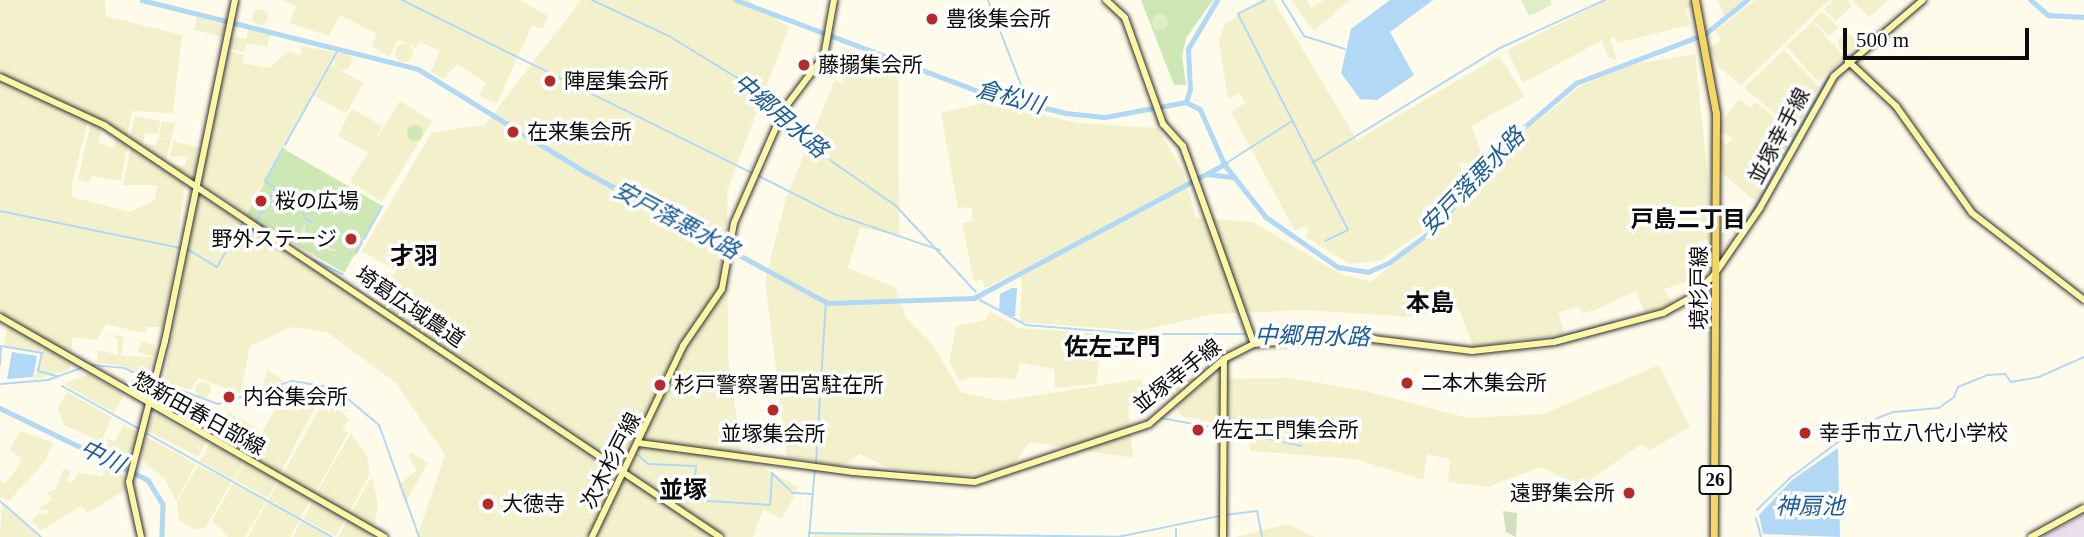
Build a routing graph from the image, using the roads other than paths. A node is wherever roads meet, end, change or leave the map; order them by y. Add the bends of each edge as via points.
1 (235, 0) edge
2 (834, 0) edge
3 (1106, 0) edge
4 (1695, 0) edge
5 (1923, 0) edge
6 (1848, 61) junction
7 (0, 77) edge
8 (197, 186) junction
9 (1720, 258) junction
10 (1716, 271) junction
11 (2084, 300) edge
12 (0, 317) edge
13 (1254, 344) junction
14 (1224, 359) junction
15 (150, 406) junction
16 (639, 443) junction
17 (624, 471) junction
18 (2084, 508) edge
19 (141, 537) edge
20 (384, 537) edge
21 (592, 537) edge
22 (720, 537) edge
23 (1223, 537) edge
24 (1714, 537) edge
25 (2031, 537) edge

1 - 8 main road
2 - 16 main road, 次木杉戸線 via 829,42 818,67 783,111 726,247 722,289 685,343
3 - 13 main road via 1125,18 1163,124 1183,146
4 - 9 main road, 境杉戸線 / 26 via 1716,113
5 - 6 main road, 並塚幸手線
6 - 9 main road, 並塚幸手線 via 1815,103 1760,208
6 - 11 main road via 1896,106 1972,213
7 - 8 main road, 埼葛広域農道 via 104,125
8 - 15 main road
8 - 17 main road, 埼葛広域農道
9 - 10 main road, 境杉戸線 / 26
10 - 13 main road, 並塚幸手線 via 1692,297 1664,313 1542,344 1472,351 1340,336
10 - 24 main road, 境杉戸線 / 26
12 - 15 main road, 惣新田春日部線
13 - 14 main road, 並塚幸手線
14 - 16 main road, 並塚幸手線 via 1149,424 975,482 853,472
14 - 23 main road
15 - 19 main road via 128,492
15 - 20 main road, 惣新田春日部線
16 - 17 main road, 次木杉戸線
17 - 21 main road, 次木杉戸線
17 - 22 main road, 埼葛広域農道
18 - 25 main road

